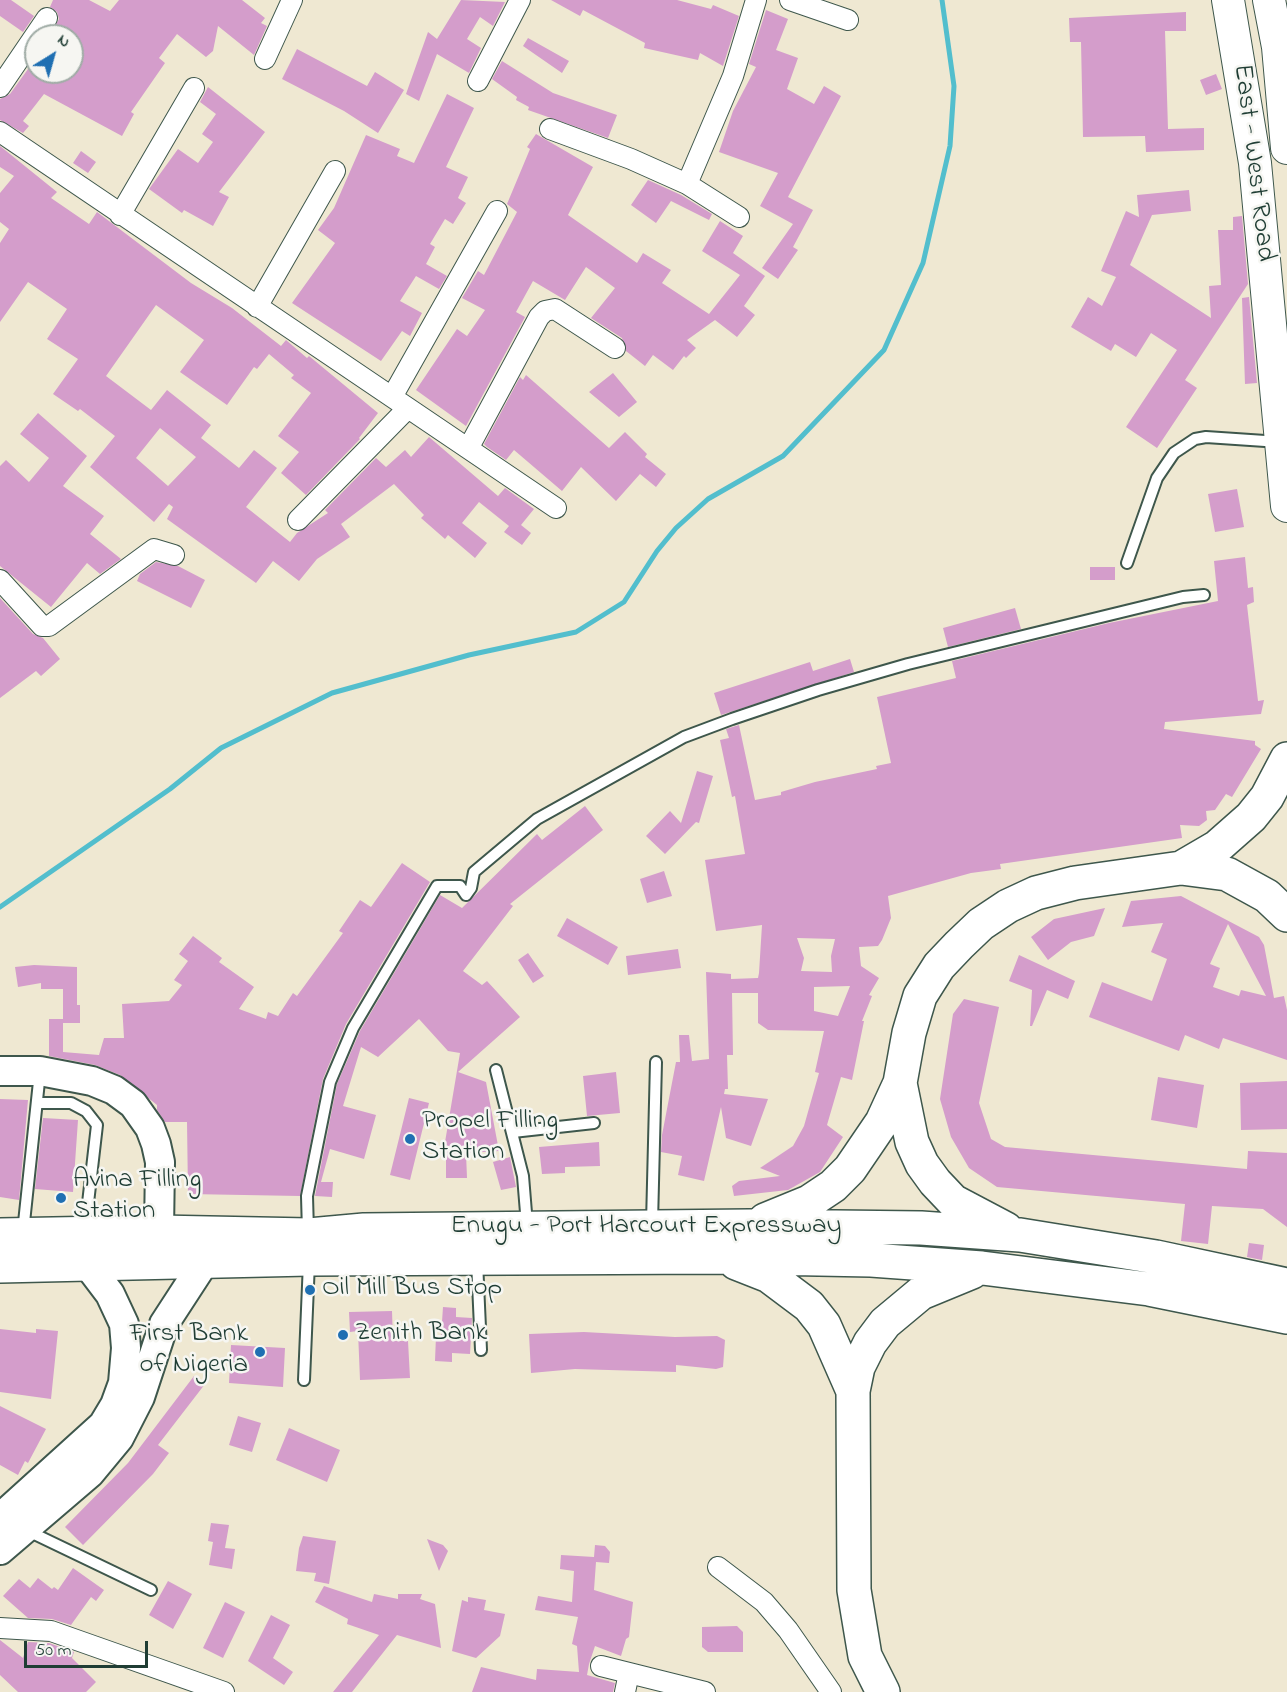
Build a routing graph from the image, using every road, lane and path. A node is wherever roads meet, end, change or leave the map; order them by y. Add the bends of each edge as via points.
1 (292, 0) edge
2 (520, 0) edge
3 (756, 0) edge
4 (790, 0) edge
5 (1228, 0) edge
6 (1269, 0) edge
7 (47, 18) dead end
8 (848, 20) dead end
9 (265, 59) dead end
10 (478, 81) dead end
11 (0, 87) edge
12 (194, 88) dead end
13 (550, 129) dead end
14 (0, 132) edge
15 (1287, 148) edge
16 (335, 171) dead end
17 (687, 184) junction
18 (497, 211) dead end
19 (120, 215) junction
20 (739, 217) dead end
21 (257, 307) junction
22 (615, 348) dead end
23 (400, 403) junction
24 (469, 447) junction
25 (1284, 459) edge
26 (1287, 506) edge
27 (556, 508) dead end
28 (298, 520) dead end
29 (174, 555) dead end
30 (1127, 563) dead end
31 (0, 580) edge
32 (1204, 595) dead end
33 (1287, 759) edge
34 (1182, 868) junction
35 (1287, 915) edge
36 (656, 1062) dead end
37 (496, 1070) dead end
38 (0, 1071) edge
39 (40, 1071) junction
40 (900, 1083) junction
41 (37, 1103) junction
42 (594, 1123) dead end
43 (513, 1132) junction
44 (750, 1226) junction
45 (652, 1227) junction
46 (528, 1228) junction
47 (159, 1232) junction
48 (12, 1234) edge
49 (1020, 1235) junction
50 (309, 1247) junction
51 (86, 1249) junction
52 (714, 1257) junction
53 (477, 1258) junction
54 (205, 1261) junction
55 (0, 1266) edge
56 (982, 1268) junction
57 (1287, 1285) edge
58 (1287, 1317) edge
59 (481, 1350) dead end
60 (304, 1380) dead end
61 (853, 1391) junction
62 (0, 1518) edge
63 (26, 1529) junction
64 (0, 1550) edge
65 (718, 1567) dead end
66 (152, 1590) dead end
67 (0, 1628) edge
68 (601, 1666) dead end
69 (627, 1682) edge
70 (224, 1692) edge
71 (705, 1692) edge
72 (831, 1692) edge
73 (883, 1692) edge

1 - 9 street
2 - 10 street
3 - 17 street via 733,76
4 - 8 street
5 - 25 main road, East - West Road via 1256,163
6 - 15 main road, East - West Road via 1278,47
7 - 11 street
12 - 19 street
13 - 17 street
14 - 19 street
16 - 21 street
17 - 20 street
18 - 23 street
19 - 21 street
21 - 23 street
22 - 24 street via 555,309 545,311
23 - 24 street
23 - 28 street
24 - 27 street
25 - 26 main road, East - West Road
25 - 30 lane via 1206,436 1195,439 1174,453 1157,478
29 - 31 street via 154,549 49,626 42,626
32 - 50 lane via 908,664 818,690 684,737 537,819 474,872 466,895 460,886 436,886 353,1028 330,1082 307,1196
33 - 34 highway via 1267,797 1251,817 1217,847
34 - 35 highway via 1227,874 1267,896
34 - 40 highway via 1075,883 1036,893 981,924 939,966 920,996
36 - 45 lane
37 - 43 lane
38 - 39 main road
39 - 41 lane
39 - 47 main road via 92,1081 133,1104 156,1144 160,1162
40 - 44 highway via 866,1148 833,1186 809,1202
40 - 49 highway via 912,1142 935,1182 953,1201
41 - 48 lane
41 - 51 lane via 71,1103 86,1111 97,1125
42 - 43 lane
43 - 46 lane via 523,1176
44 - 45 highway, Enugu - Port Harcourt Expressway
44 - 49 highway, Enugu - Port Harcourt Expressway via 921,1228
45 - 46 highway, Enugu - Port Harcourt Expressway
46 - 50 highway, Enugu - Port Harcourt Expressway via 364,1230
47 - 50 highway, Enugu - Port Harcourt Expressway
47 - 51 highway, Enugu - Port Harcourt Expressway
48 - 51 highway, Enugu - Port Harcourt Expressway
49 - 57 highway, Enugu - Port Harcourt Expressway via 1156,1257
50 - 53 highway, Enugu - Port Harcourt Expressway
50 - 54 highway, Enugu - Port Harcourt Expressway
50 - 60 lane
51 - 54 highway, Enugu - Port Harcourt Expressway
51 - 55 highway, Enugu - Port Harcourt Expressway
51 - 62 main road via 124,1324 123,1383 103,1425
52 - 53 highway, Enugu - Port Harcourt Expressway
52 - 56 highway, Enugu - Port Harcourt Expressway via 871,1260
52 - 61 highway via 769,1276 809,1306 824,1325
53 - 59 lane
54 - 63 main road via 164,1324 140,1397 119,1438 90,1473
56 - 58 highway, Enugu - Port Harcourt Expressway via 1149,1288
56 - 61 highway via 921,1293 885,1323 858,1367
61 - 73 highway via 854,1590 865,1656
63 - 64 main road
63 - 66 lane
65 - 72 street via 764,1602
67 - 70 street via 51,1630
68 - 69 street
69 - 71 street

